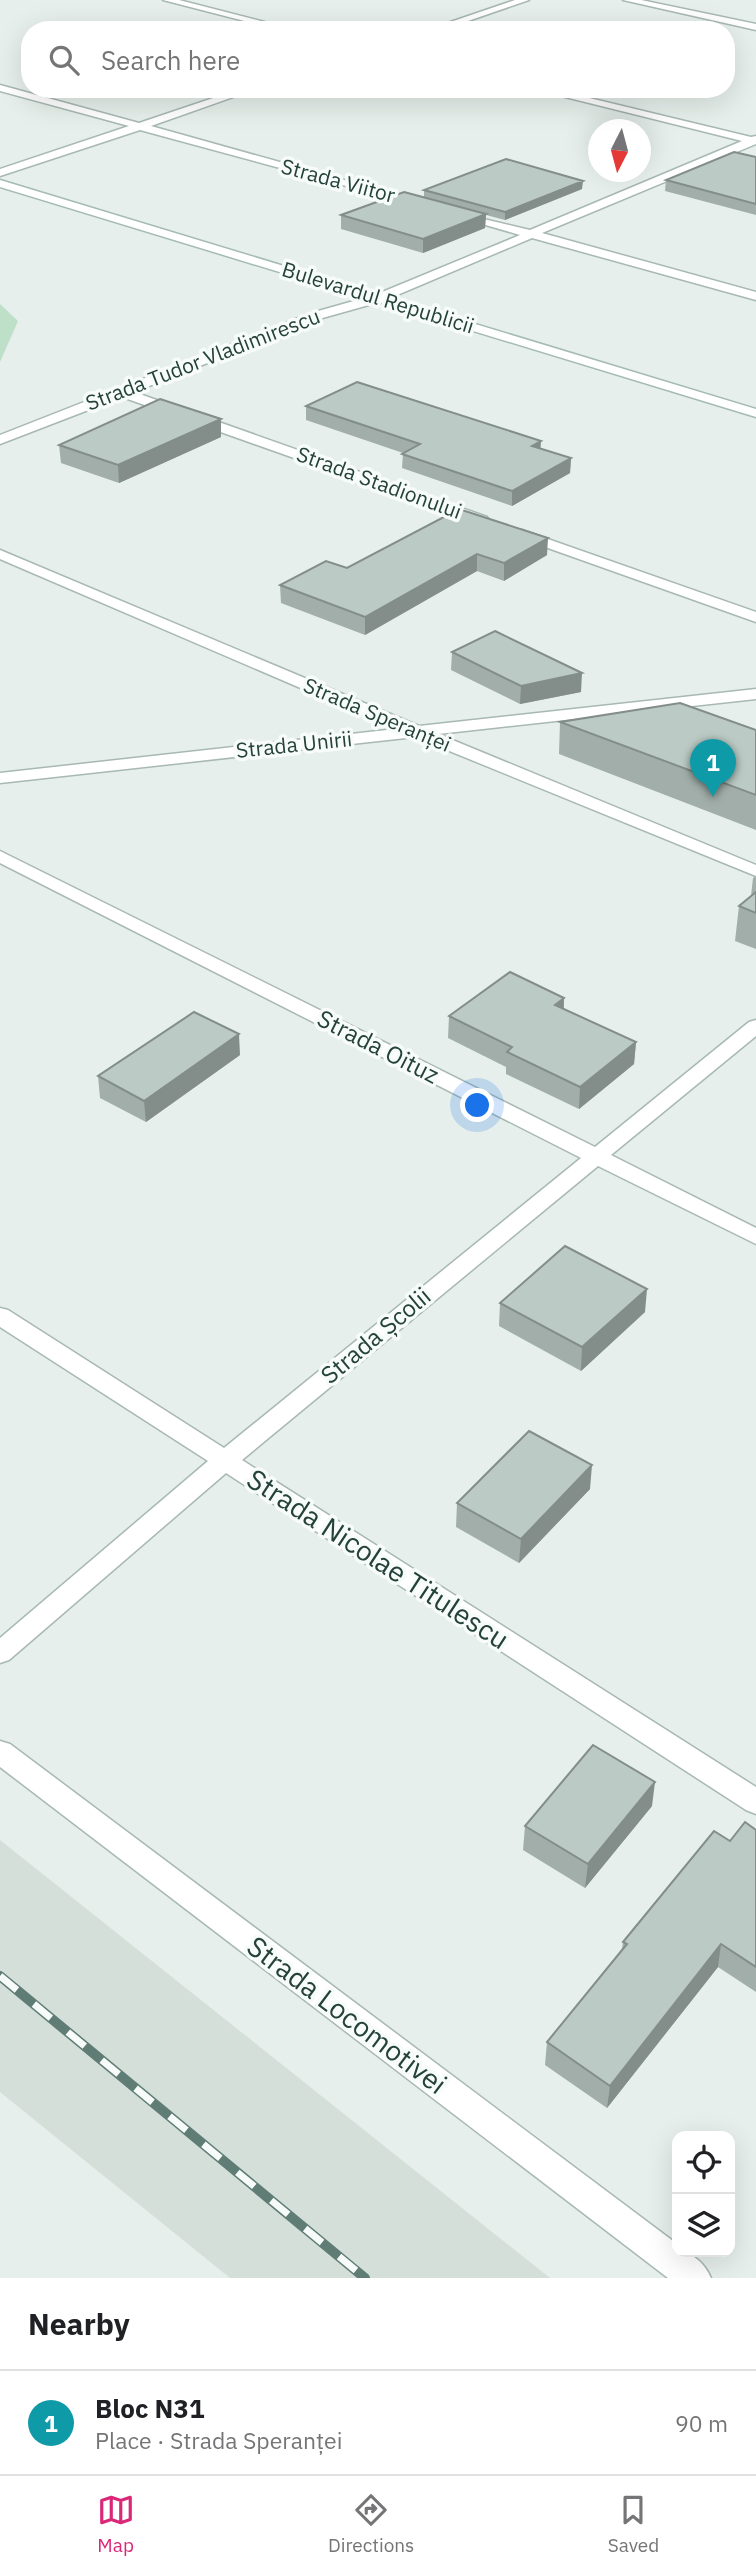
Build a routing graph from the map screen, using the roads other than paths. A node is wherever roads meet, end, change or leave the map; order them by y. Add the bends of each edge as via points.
1 (168, 0) edge
2 (524, 0) edge
3 (628, 0) edge
4 (254, 21) edge
5 (460, 21) edge
6 (728, 21) edge
7 (735, 23) edge
8 (756, 27) edge
9 (0, 88) edge
10 (21, 94) edge
11 (36, 98) edge
12 (224, 98) edge
13 (576, 98) edge
14 (139, 127) junction
15 (755, 140) edge
16 (0, 173) edge
17 (0, 183) edge
18 (435, 208) edge
19 (449, 211) edge
20 (530, 233) junction
21 (756, 296) edge
22 (379, 298) junction
23 (121, 392) junction
24 (756, 413) edge
25 (0, 440) edge
26 (0, 554) edge
27 (756, 617) edge
28 (756, 694) edge
29 (415, 731) junction
30 (0, 778) edge
31 (0, 856) edge
32 (756, 872) edge
33 (756, 1026) edge
34 (594, 1156) junction
35 (756, 1237) edge
36 (0, 1316) edge
37 (225, 1461) junction
38 (0, 1653) edge
39 (0, 1752) edge
40 (756, 1802) edge
41 (695, 2278) edge

1 - 4 street
2 - 5 street
3 - 6 street
7 - 8 street
9 - 10 street, Strada Viitor
11 - 14 street, Strada Viitor
12 - 14 street
13 - 15 street
14 - 16 street
14 - 18 street, Strada Viitor
15 - 20 street, Strada Tudor Vladimirescu
17 - 22 street, Bulevardul Republicii
19 - 20 street
20 - 21 street
20 - 22 street, Strada Tudor Vladimirescu
22 - 23 street, Strada Tudor Vladimirescu via 315,316
22 - 24 street, Bulevardul Republicii
23 - 25 street, Strada Tudor Vladimirescu
23 - 27 street, Strada Stadionului
26 - 29 street, Strada Speranței
28 - 29 street, Strada Unirii
29 - 30 street, Strada Unirii
29 - 32 street, Strada Speranței
31 - 34 street, Strada Oituz
33 - 34 street, Strada Școlii
34 - 35 street, Strada Oituz
34 - 37 street, Strada Școlii
36 - 37 street, Strada Nicolae Titulescu
37 - 38 street, Strada Școlii
37 - 40 street, Strada Nicolae Titulescu
39 - 41 street, Strada Locomotivei

